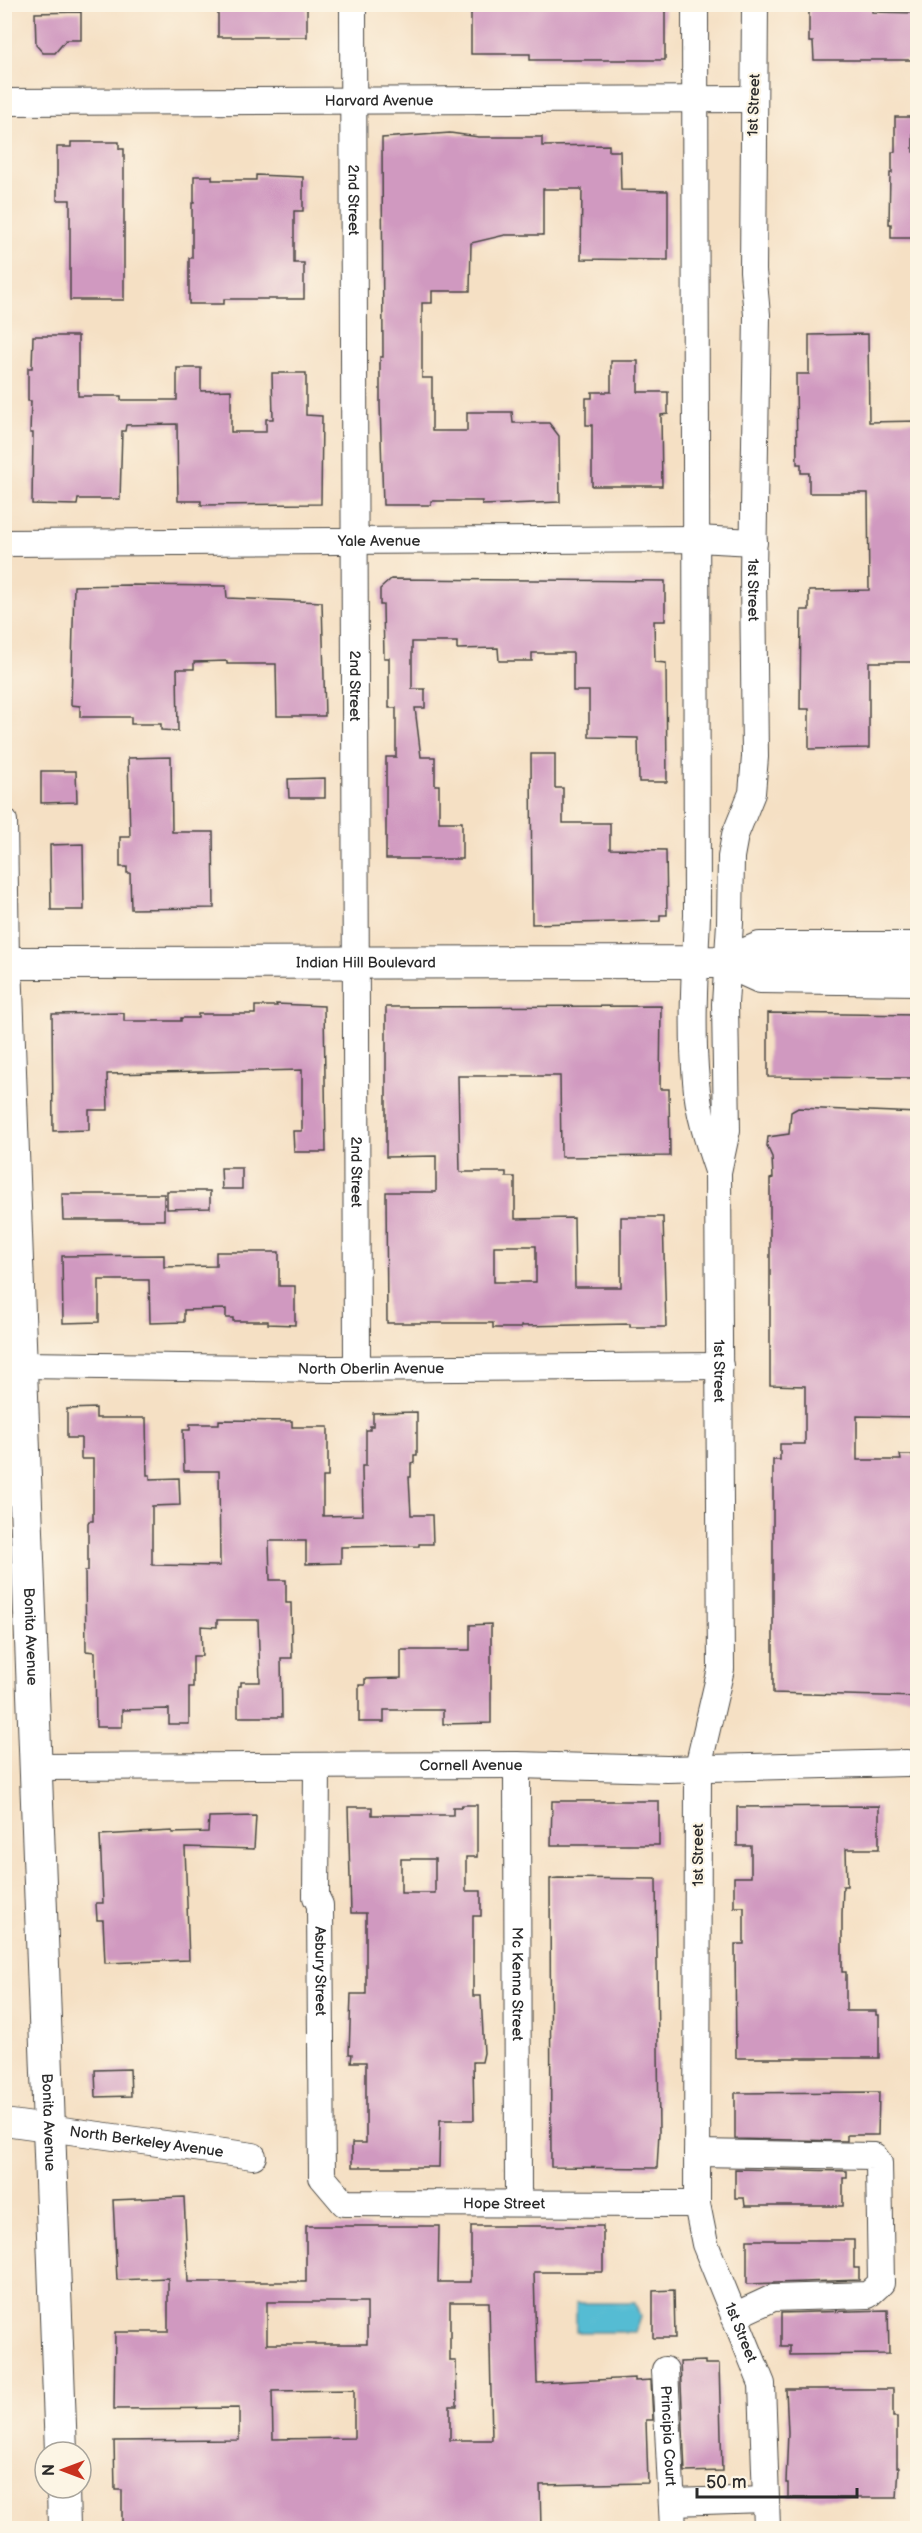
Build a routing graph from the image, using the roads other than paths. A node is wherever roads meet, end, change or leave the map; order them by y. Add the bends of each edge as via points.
1 (353, 4) edge
2 (695, 4) edge
3 (755, 4) edge
4 (695, 98) junction
5 (754, 99) junction
6 (353, 100) junction
7 (4, 102) edge
8 (697, 539) junction
9 (354, 541) junction
10 (754, 542) junction
11 (4, 543) edge
12 (4, 821) edge
13 (918, 948) edge
14 (355, 962) junction
15 (727, 962) junction
16 (5, 963) edge
17 (696, 963) junction
18 (918, 979) edge
19 (9, 1161) edge
20 (718, 1172) junction
21 (21, 1365) junction
22 (720, 1366) junction
23 (357, 1368) junction
24 (907, 1763) dead end
25 (517, 1765) junction
26 (317, 1766) junction
27 (36, 1767) junction
28 (698, 1767) junction
29 (4, 2122) edge
30 (50, 2130) junction
31 (697, 2153) junction
32 (253, 2156) dead end
33 (322, 2177) joint
34 (518, 2203) junction
35 (697, 2204) junction
36 (734, 2316) junction
37 (665, 2370) dead end
38 (61, 2440) edge
39 (765, 2499) junction
40 (63, 2500) edge
41 (673, 2502) junction
42 (64, 2529) edge
43 (673, 2529) edge
44 (767, 2529) edge

1 - 6 street, 2nd Street
2 - 4 street, 1st Street
3 - 5 street, 1st Street
4 - 5 street, Harvard Avenue
4 - 6 street, Harvard Avenue
4 - 8 street, 1st Street
5 - 10 street, 1st Street
6 - 7 street, Harvard Avenue
6 - 9 street, 2nd Street
8 - 9 street, Yale Avenue
8 - 10 street, Yale Avenue
8 - 17 street, 1st Street
9 - 11 street, Yale Avenue
9 - 14 street, 2nd Street
10 - 15 street, 1st Street via 755,757 752,793 735,835 731,857
12 - 16 street, Bonita Avenue
13 - 15 main road via 760,948
14 - 16 main road, Indian Hill Boulevard
14 - 17 main road, Indian Hill Boulevard
14 - 23 street, 2nd Street
15 - 17 main road, Indian Hill Boulevard
15 - 18 main road via 760,977
15 - 20 street, 1st Street via 726,1130
16 - 19 main road, Bonita Avenue
17 - 20 street, 1st Street via 696,1083 704,1130
19 - 21 main road, Bonita Avenue
20 - 22 street, 1st Street
21 - 23 street, North Oberlin Avenue
21 - 27 main road, Bonita Avenue
22 - 23 street, North Oberlin Avenue
22 - 28 street, 1st Street via 721,1669
24 - 28 street, Cornell Avenue
25 - 26 street, Cornell Avenue
25 - 28 street, Cornell Avenue
25 - 34 street, Mc Kenna Street
26 - 27 street, Cornell Avenue
26 - 33 street, Asbury Street
27 - 30 main road, Bonita Avenue
28 - 31 street, 1st Street
29 - 30 street, North Berkeley Avenue
30 - 32 street, North Berkeley Avenue
30 - 38 main road, Bonita Avenue
31 - 35 street, 1st Street
31 - 36 street via 874,2156 879,2163 880,2283 868,2295 773,2298
33 - 34 street, Hope Street via 344,2203
34 - 35 street, Hope Street
35 - 36 street, 1st Street via 705,2244
36 - 39 street, 1st Street via 762,2384
37 - 41 street, Principia Court
39 - 41 street, Principia Court
39 - 44 street, 1st Street
40 - 42 main road
41 - 43 street, Principia Court

